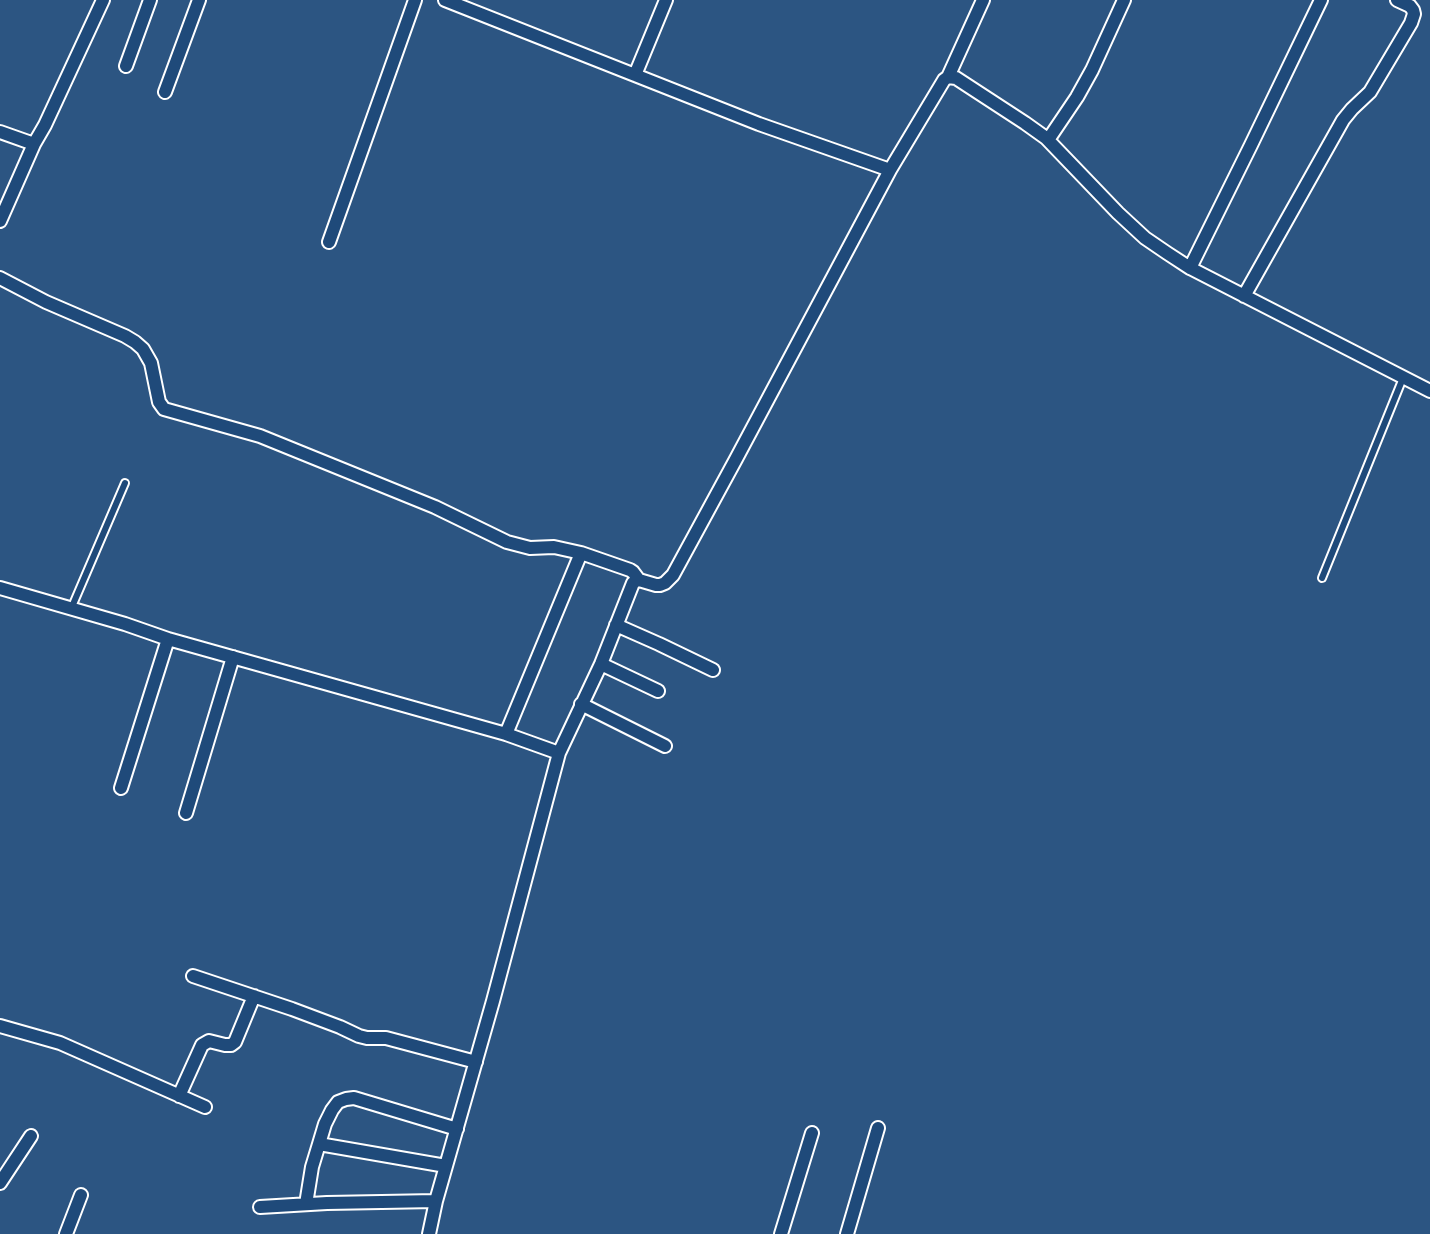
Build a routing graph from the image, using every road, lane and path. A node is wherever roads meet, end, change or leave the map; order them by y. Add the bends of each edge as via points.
1 (103, 0) edge
2 (150, 0) edge
3 (199, 0) edge
4 (415, 0) edge
5 (445, 0) edge
6 (666, 0) edge
7 (983, 0) edge
8 (1124, 0) edge
9 (1320, 0) edge
10 (1397, 0) edge
11 (126, 66) dead end
12 (635, 75) junction
13 (948, 77) junction
14 (165, 92) dead end
15 (0, 132) edge
16 (1048, 140) junction
17 (34, 144) junction
18 (890, 170) junction
19 (0, 221) edge
20 (329, 242) dead end
21 (1190, 268) junction
22 (0, 278) edge
23 (1244, 296) junction
24 (1403, 378) junction
25 (1430, 391) edge
26 (125, 484) dead end
27 (581, 553) junction
28 (1322, 578) dead end
29 (639, 580) junction
30 (0, 588) edge
31 (70, 609) junction
32 (616, 625) junction
33 (168, 640) junction
34 (233, 657) junction
35 (601, 664) junction
36 (713, 670) dead end
37 (658, 691) dead end
38 (581, 704) junction
39 (506, 734) junction
40 (665, 746) dead end
41 (559, 753) junction
42 (121, 788) dead end
43 (186, 813) dead end
44 (193, 976) dead end
45 (254, 996) junction
46 (0, 1026) edge
47 (476, 1062) junction
48 (179, 1096) junction
49 (205, 1107) dead end
50 (878, 1128) dead end
51 (457, 1129) junction
52 (812, 1133) dead end
53 (31, 1136) dead end
54 (319, 1144) junction
55 (446, 1166) junction
56 (0, 1184) edge
57 (81, 1195) dead end
58 (436, 1201) junction
59 (306, 1204) junction
60 (260, 1207) dead end
61 (66, 1234) edge
62 (429, 1234) edge
63 (781, 1234) edge
64 (846, 1234) edge

1 - 17 street
2 - 11 street
3 - 14 street
4 - 20 street
5 - 12 street
6 - 12 street
7 - 13 street
8 - 16 street via 1092,70
9 - 21 street
10 - 23 street via 1413,10 1412,23 1370,92 1343,120
12 - 18 street via 759,124
13 - 16 street via 956,78
13 - 18 street
15 - 17 street
16 - 21 street via 1145,238
17 - 19 street
18 - 29 street via 673,576 656,585
21 - 23 street
22 - 27 street via 135,342 151,363 164,408 260,436 435,506 513,544
23 - 24 street
24 - 25 street
24 - 28 lane
26 - 31 lane
27 - 29 street via 630,570
27 - 39 street
29 - 32 street via 633,583
30 - 31 street
31 - 33 street
32 - 35 street
32 - 36 street
33 - 34 street
33 - 42 street
34 - 39 street
34 - 43 street
35 - 37 street
35 - 38 street
38 - 40 street
38 - 41 street
39 - 41 street
41 - 47 street
44 - 45 street
45 - 47 street via 359,1036 386,1038
45 - 48 street via 235,1042 225,1045 209,1041 202,1045
46 - 48 street via 60,1043
47 - 51 street
48 - 49 street
50 - 64 street
51 - 54 street via 354,1098 338,1102 325,1124
51 - 55 street
52 - 63 street
53 - 56 street
54 - 55 street
54 - 59 street
55 - 58 street
57 - 61 street
58 - 59 street
58 - 62 street
59 - 60 street

